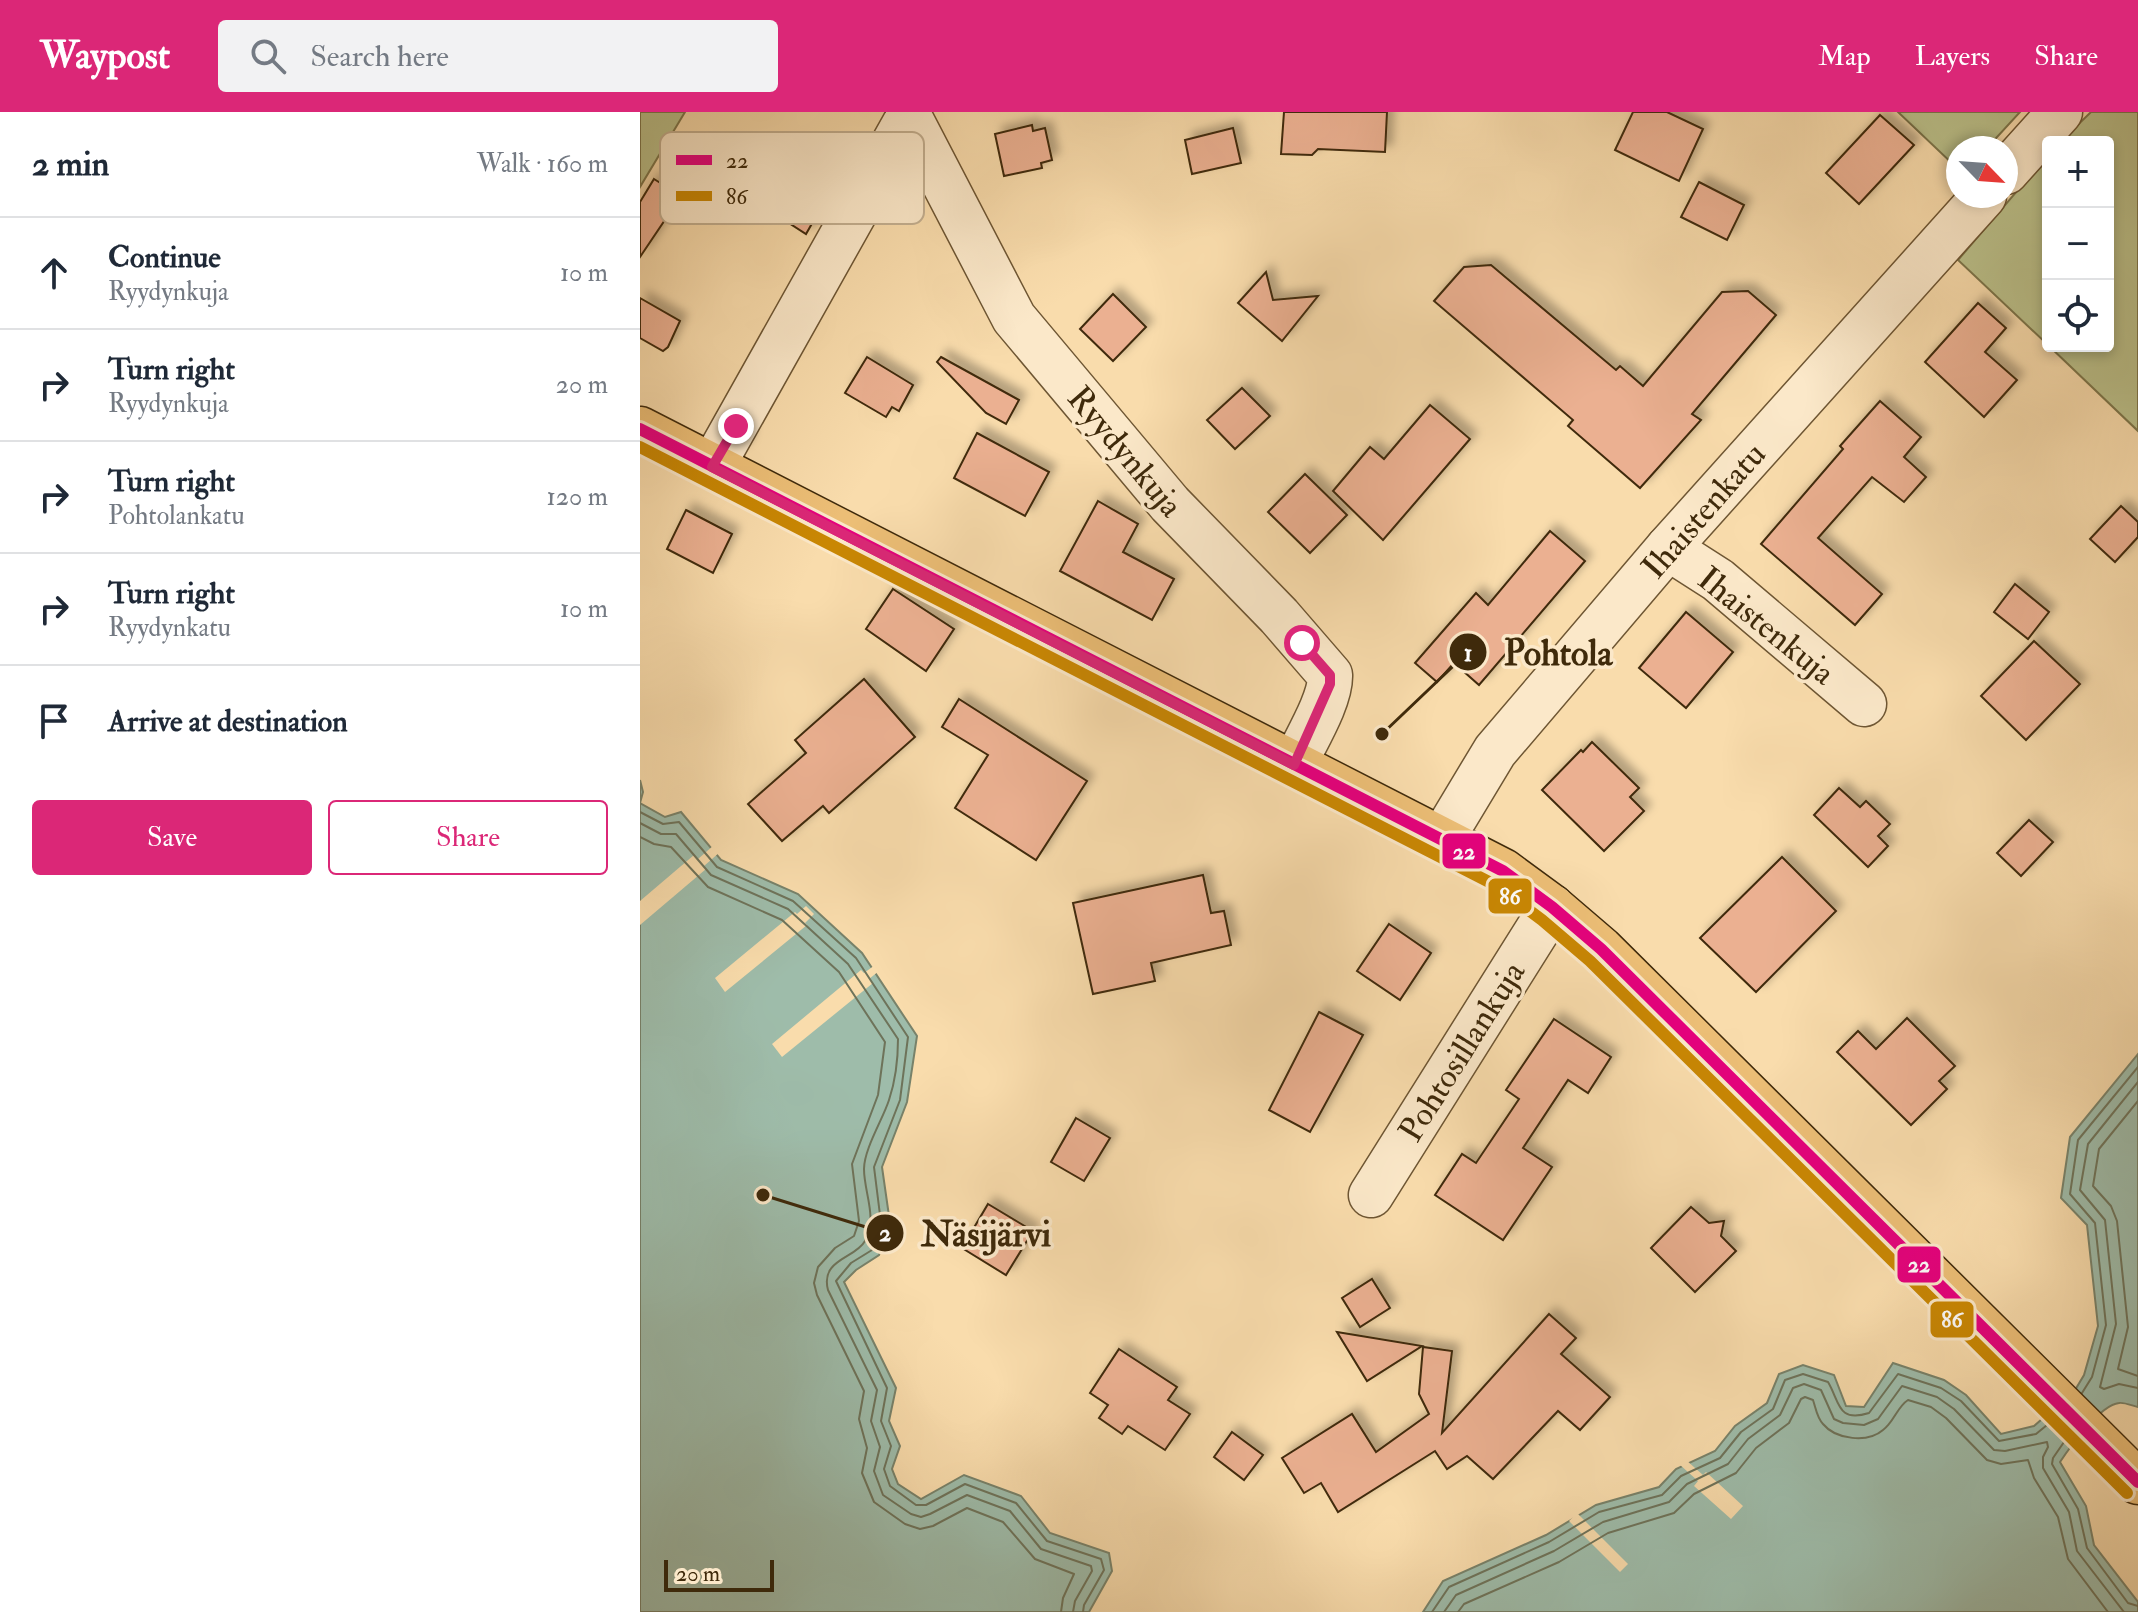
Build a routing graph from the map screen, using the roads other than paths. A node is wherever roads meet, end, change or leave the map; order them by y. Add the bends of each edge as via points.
1 (2060, 112) edge
2 (909, 114) edge
3 (899, 132) edge
4 (918, 132) edge
5 (924, 143) edge
6 (2018, 159) edge
7 (1973, 208) edge
8 (848, 224) edge
9 (640, 429) edge
10 (712, 467) junction
11 (1668, 548) junction
12 (1864, 704) dead end
13 (1294, 765) junction
14 (1442, 839) junction
15 (1552, 907) junction
16 (1371, 1195) dead end
17 (2138, 1482) edge

1 - 6 street
2 - 3 street
2 - 4 street, Ryydynkuja
5 - 13 street, Ryydynkuja via 1014,318 1170,504 1330,675 1326,698
7 - 11 street, Ihaistenkatu
8 - 10 street
9 - 10 main road
10 - 13 main road
11 - 12 street, Ihaistenkuja via 1718,580
11 - 14 street, Ihaistenkatu via 1495,751
13 - 14 main road
14 - 15 main road via 1503,871
15 - 16 street, Pohtosillankuja
15 - 17 main road

